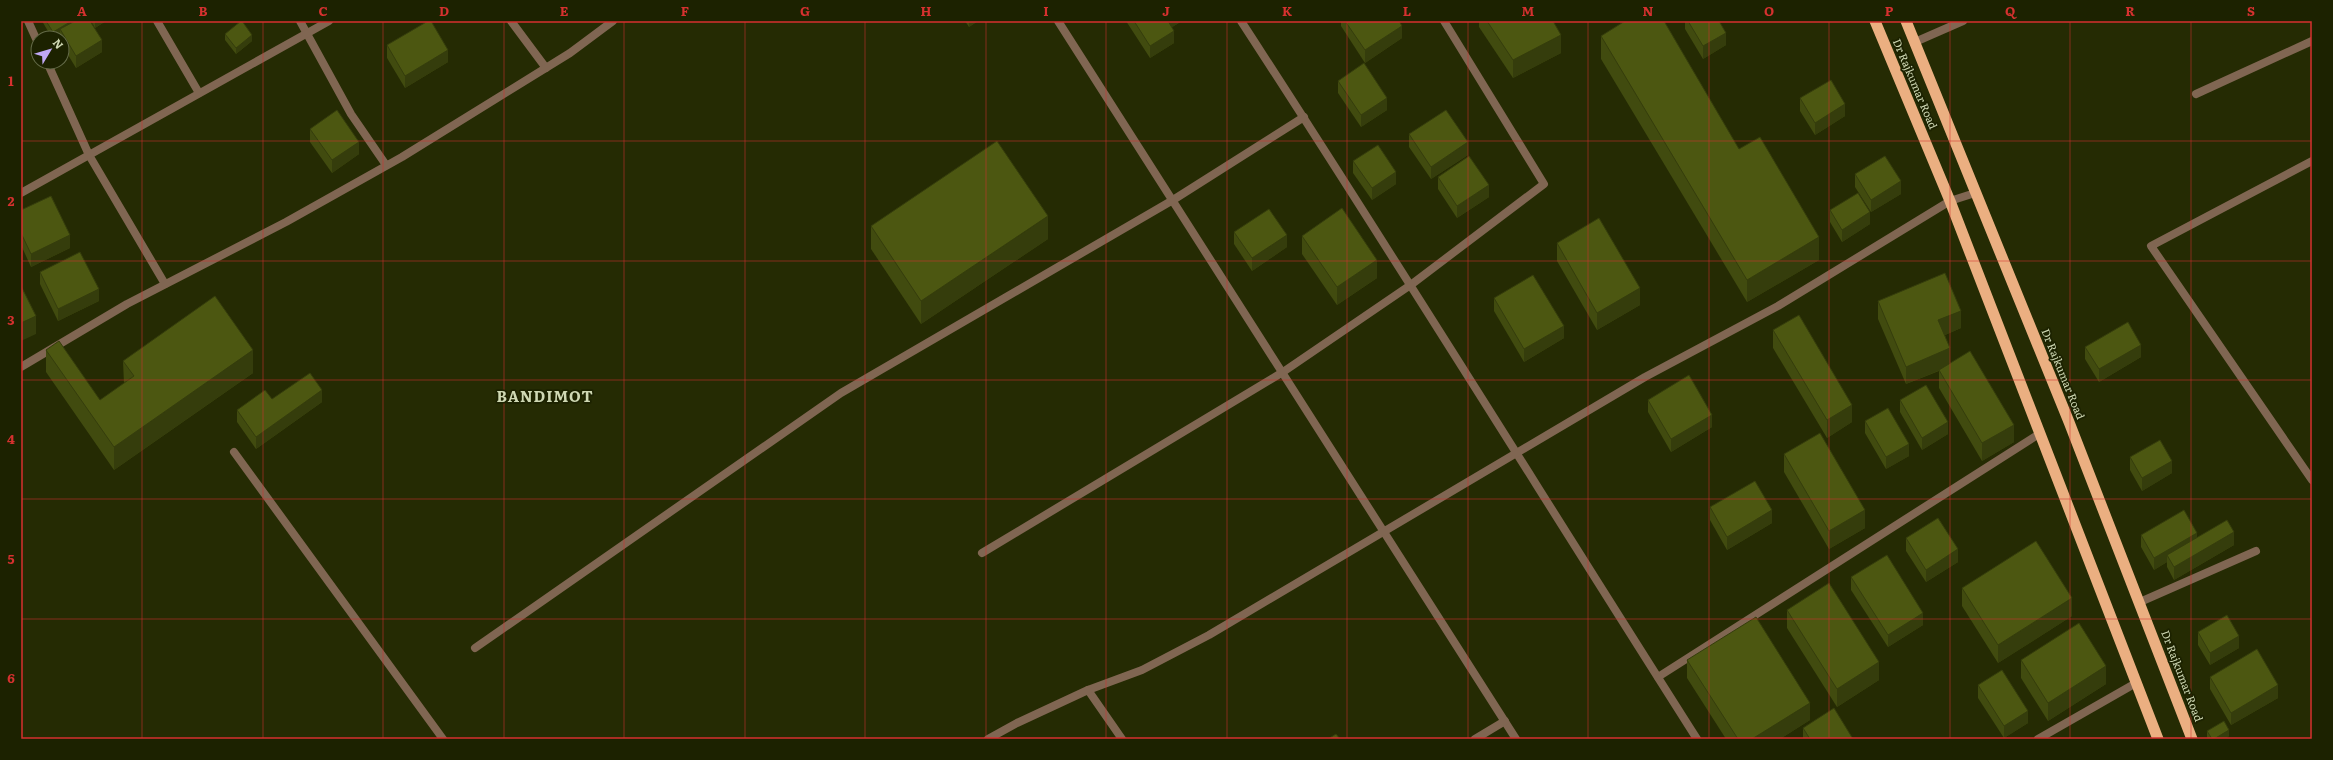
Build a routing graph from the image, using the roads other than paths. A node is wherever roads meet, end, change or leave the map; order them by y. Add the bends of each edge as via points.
1 (157, 21) edge
2 (300, 21) edge
3 (329, 21) edge
4 (511, 21) edge
5 (613, 21) edge
6 (1058, 21) edge
7 (1241, 21) edge
8 (1444, 21) edge
9 (1875, 21) edge
10 (1906, 21) edge
11 (1963, 21) edge
12 (308, 33) junction
13 (2312, 41) edge
14 (1915, 42) junction
15 (546, 68) junction
16 (51, 70) edge
17 (199, 93) junction
18 (2196, 94) dead end
19 (1304, 117) junction
20 (89, 155) junction
21 (2312, 161) edge
22 (386, 166) junction
23 (21, 193) edge
24 (1975, 193) junction
25 (1173, 200) junction
26 (1950, 201) junction
27 (165, 284) junction
28 (1412, 284) junction
29 (21, 367) edge
30 (1283, 372) junction
31 (2039, 434) junction
32 (234, 452) dead end
33 (1515, 452) junction
34 (2312, 480) edge
35 (1384, 531) junction
36 (2256, 551) dead end
37 (982, 553) dead end
38 (2140, 602) junction
39 (475, 648) dead end
40 (1658, 677) junction
41 (2136, 683) junction
42 (1088, 690) junction
43 (1505, 721) junction
44 (443, 739) edge
45 (988, 739) edge
46 (1122, 739) edge
47 (1475, 739) edge
48 (1516, 739) edge
49 (1697, 739) edge
50 (2038, 739) edge
51 (2158, 739) edge
52 (2192, 739) edge

1 - 17 street
2 - 12 street
3 - 12 street
4 - 15 street
5 - 15 street
6 - 25 street
7 - 19 street
8 - 28 street via 1544,184
9 - 26 highway, Dr Rajkumar Road
10 - 14 highway, Dr Rajkumar Road
11 - 14 street
12 - 17 street
12 - 22 street via 351,114
13 - 18 street
14 - 24 highway, Dr Rajkumar Road
15 - 22 street
16 - 20 street
17 - 20 street
19 - 25 street
19 - 28 street
20 - 23 street
20 - 27 street
21 - 34 street via 2151,246
22 - 27 street via 286,222
24 - 26 street
24 - 38 highway, Dr Rajkumar Road
25 - 30 street
25 - 39 street via 841,393
26 - 31 highway, Dr Rajkumar Road
26 - 33 street via 1778,306 1645,377
27 - 29 street
28 - 30 street
28 - 33 street
30 - 35 street
30 - 37 street
31 - 40 street
31 - 41 highway, Dr Rajkumar Road
32 - 44 street
33 - 35 street
33 - 40 street
35 - 42 street via 1189,646 1142,670
35 - 43 street
36 - 38 street
38 - 52 highway, Dr Rajkumar Road
40 - 49 street
41 - 50 street
41 - 51 highway, Dr Rajkumar Road
42 - 45 street
42 - 46 street
43 - 47 street
43 - 48 street

